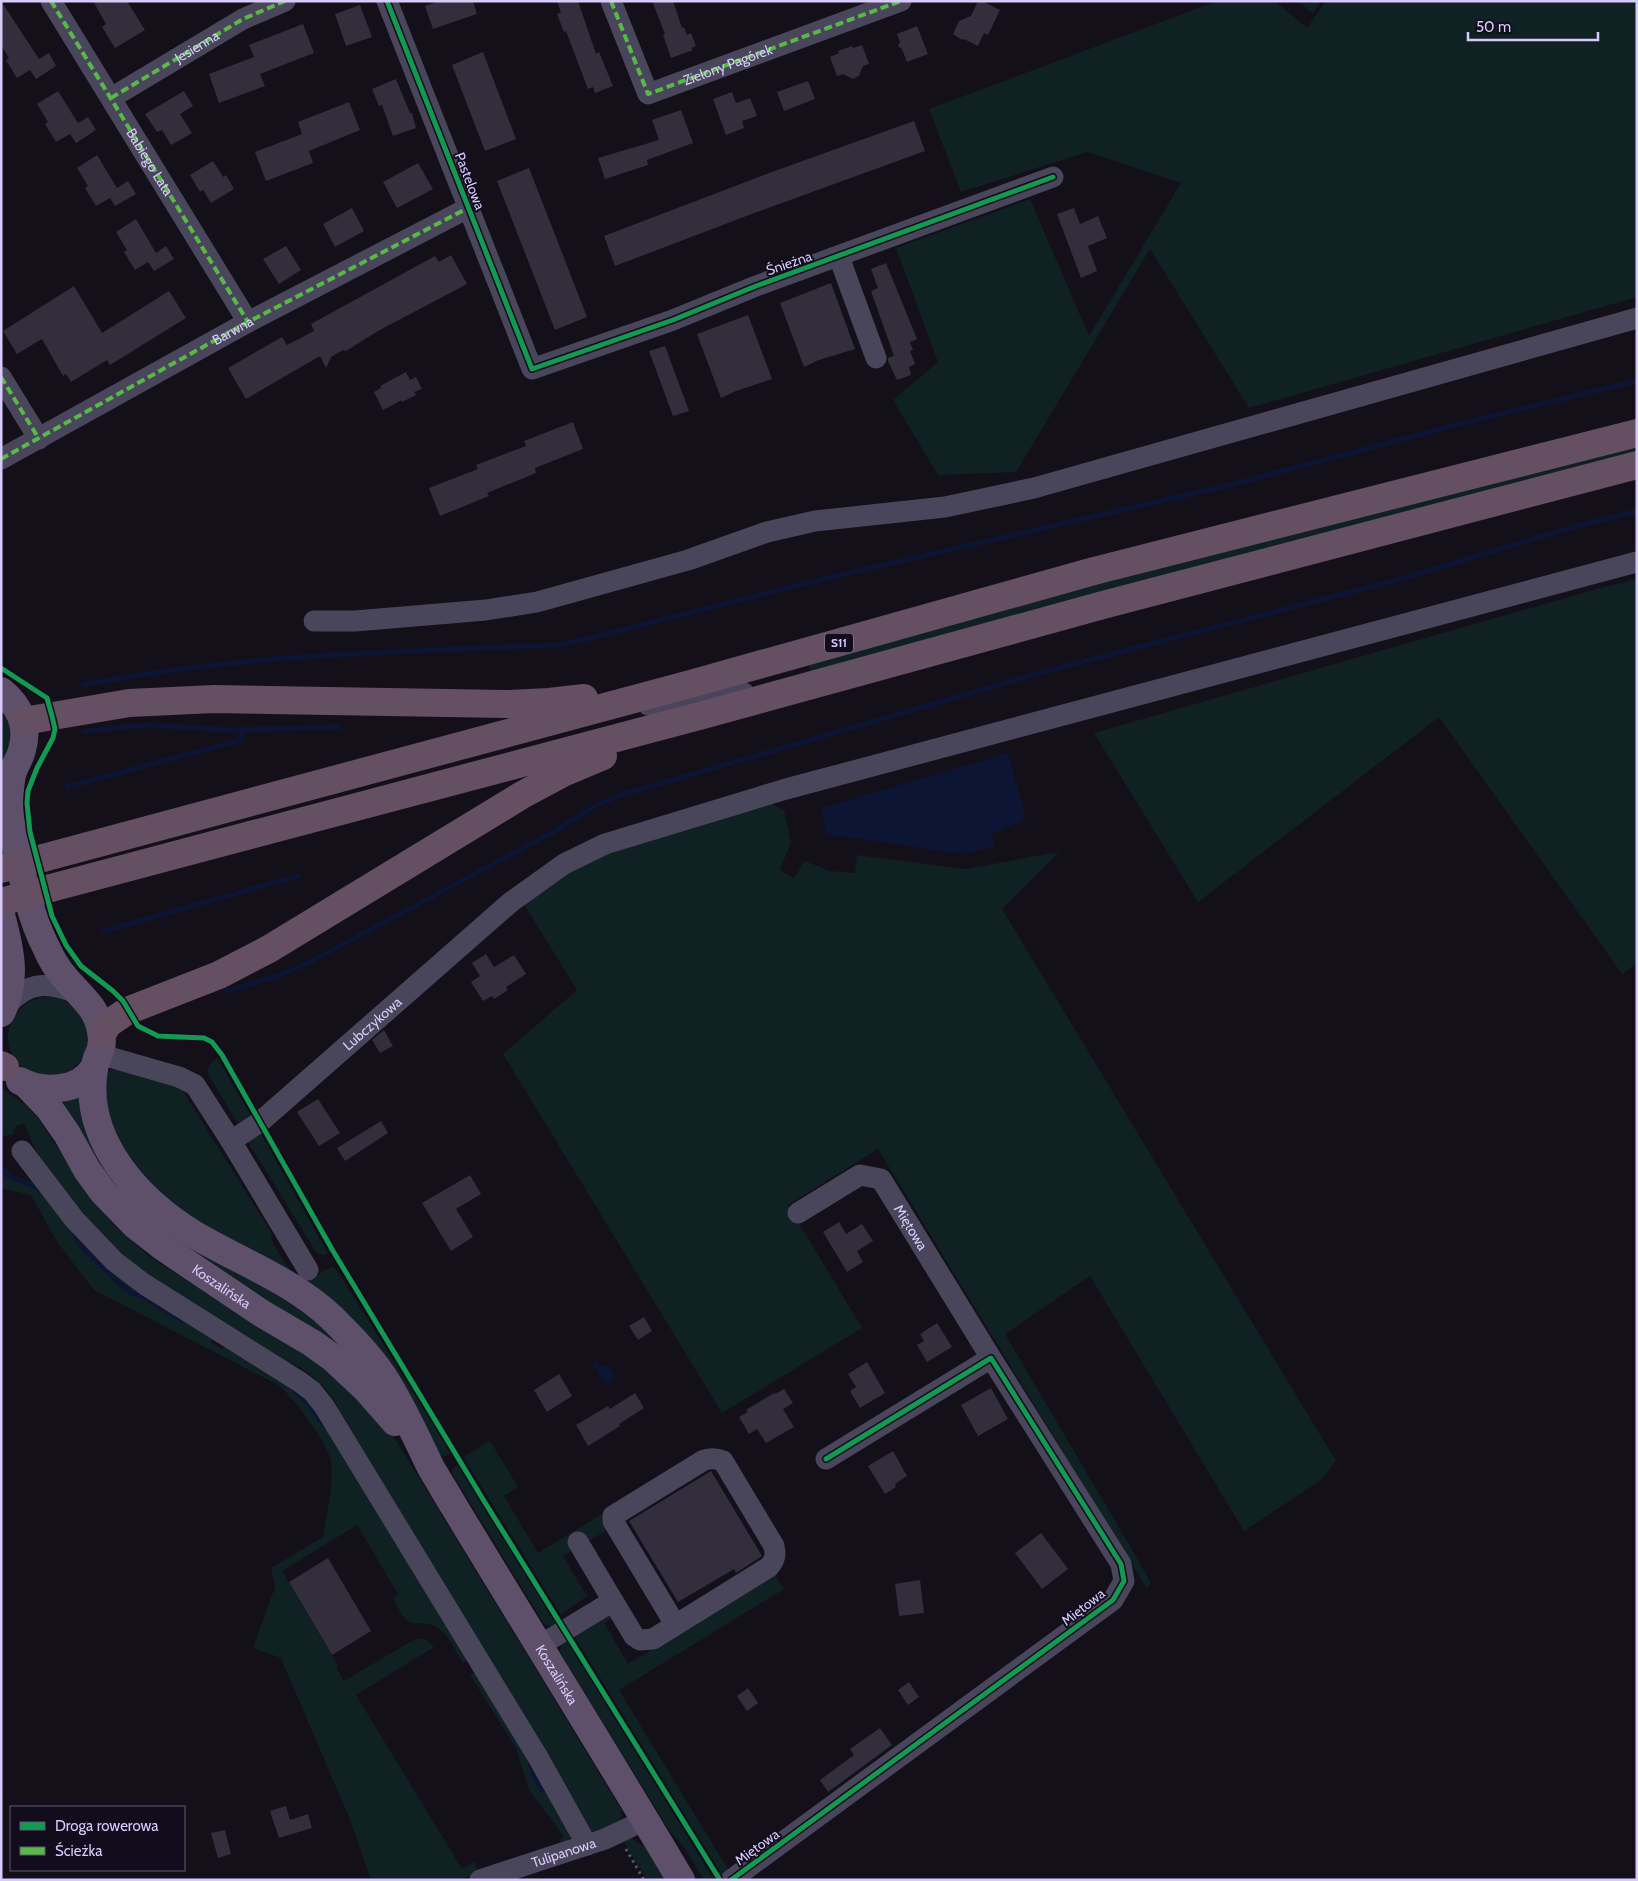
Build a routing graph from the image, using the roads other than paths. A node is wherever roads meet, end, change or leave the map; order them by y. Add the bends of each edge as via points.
1 (51, 1) edge
2 (286, 1) edge
3 (387, 1) edge
4 (611, 1) edge
5 (901, 1) edge
6 (111, 98) junction
7 (1052, 177) dead end
8 (468, 208) junction
9 (839, 257) junction
10 (1637, 318) edge
11 (248, 322) junction
12 (876, 358) dead end
13 (532, 370) joint
14 (1, 377) edge
15 (10, 409) edge
16 (1637, 433) edge
17 (39, 438) junction
18 (1, 459) edge
19 (1637, 464) edge
20 (1637, 562) edge
21 (314, 621) dead end
22 (1, 692) edge
23 (696, 700) junction
24 (24, 721) junction
25 (8, 774) edge
26 (1, 869) edge
27 (1, 902) edge
28 (1, 915) edge
29 (80, 994) junction
30 (3, 1010) edge
31 (98, 1052) junction
32 (3, 1064) edge
33 (27, 1085) junction
34 (231, 1141) junction
35 (22, 1151) dead end
36 (798, 1213) dead end
37 (308, 1270) dead end
38 (990, 1358) junction
39 (826, 1459) dead end
40 (433, 1471) junction
41 (578, 1542) dead end
42 (613, 1601) junction
43 (675, 1624) junction
44 (539, 1646) junction
45 (645, 1820) junction
46 (587, 1845) junction
47 (490, 1878) edge
48 (681, 1880) edge
49 (731, 1880) edge

1 - 6 street, Babiego Lata
2 - 6 street, Jesienna via 243,19
3 - 8 street, Pastelowa
4 - 5 street, Zielony Pagórek via 648,94
6 - 11 street, Babiego Lata
7 - 9 street, Śnieżna
8 - 11 street, Barwna
8 - 13 street, Pastelowa
9 - 12 street
9 - 13 street, Śnieżna
10 - 21 street via 1034,488 945,507 815,521 767,532 688,560 537,602 486,610 356,621
11 - 17 street, Barwna
14 - 15 street
15 - 17 street
16 - 23 highway, S11 via 1094,571 797,655
17 - 18 street, Barwna
19 - 23 highway, S11 via 1103,605 819,684
20 - 34 street, Lubczykowa via 796,786 605,844 564,864 511,902 260,1122
22 - 24 main road via 12,701
23 - 24 highway via 506,704 214,699 130,702
23 - 26 highway, S11, bridge via 581,713
23 - 27 highway, S11, bridge via 588,745
23 - 31 highway via 522,795 269,950 219,975 127,1011 108,1024
24 - 25 main road via 24,742
25 - 29 main road via 10,818 37,925 57,968
28 - 30 main road via 11,958 10,987
29 - 30 street via 50,985 36,986 20,992
29 - 31 main road via 99,1020
31 - 33 main road via 85,1078 67,1086 45,1088
31 - 34 street via 195,1085
31 - 40 main road, Koszalińska via 91,1083 94,1111 100,1132 119,1167 142,1194 186,1228 290,1286 344,1330 384,1376
32 - 33 main road, Koszalińska
33 - 40 main road, Koszalińska via 49,1108 103,1192 135,1225 261,1313 312,1343 349,1372 391,1416
34 - 37 street
35 - 46 street via 74,1220 114,1261 144,1284 312,1391 539,1759
36 - 38 street, Miętowa via 860,1175 881,1179
38 - 39 street
38 - 49 street, Miętowa via 1121,1564 1124,1581 1113,1600
40 - 44 main road, Koszalińska
41 - 42 street
42 - 43 street via 634,1636 640,1640 653,1639
42 - 44 street
43 - 43 street via 769,1567 776,1554 723,1460 718,1458 704,1460 613,1516
44 - 45 main road, Koszalińska
45 - 46 street, Tulipanowa
45 - 48 main road, Koszalińska
46 - 47 street, Tulipanowa

